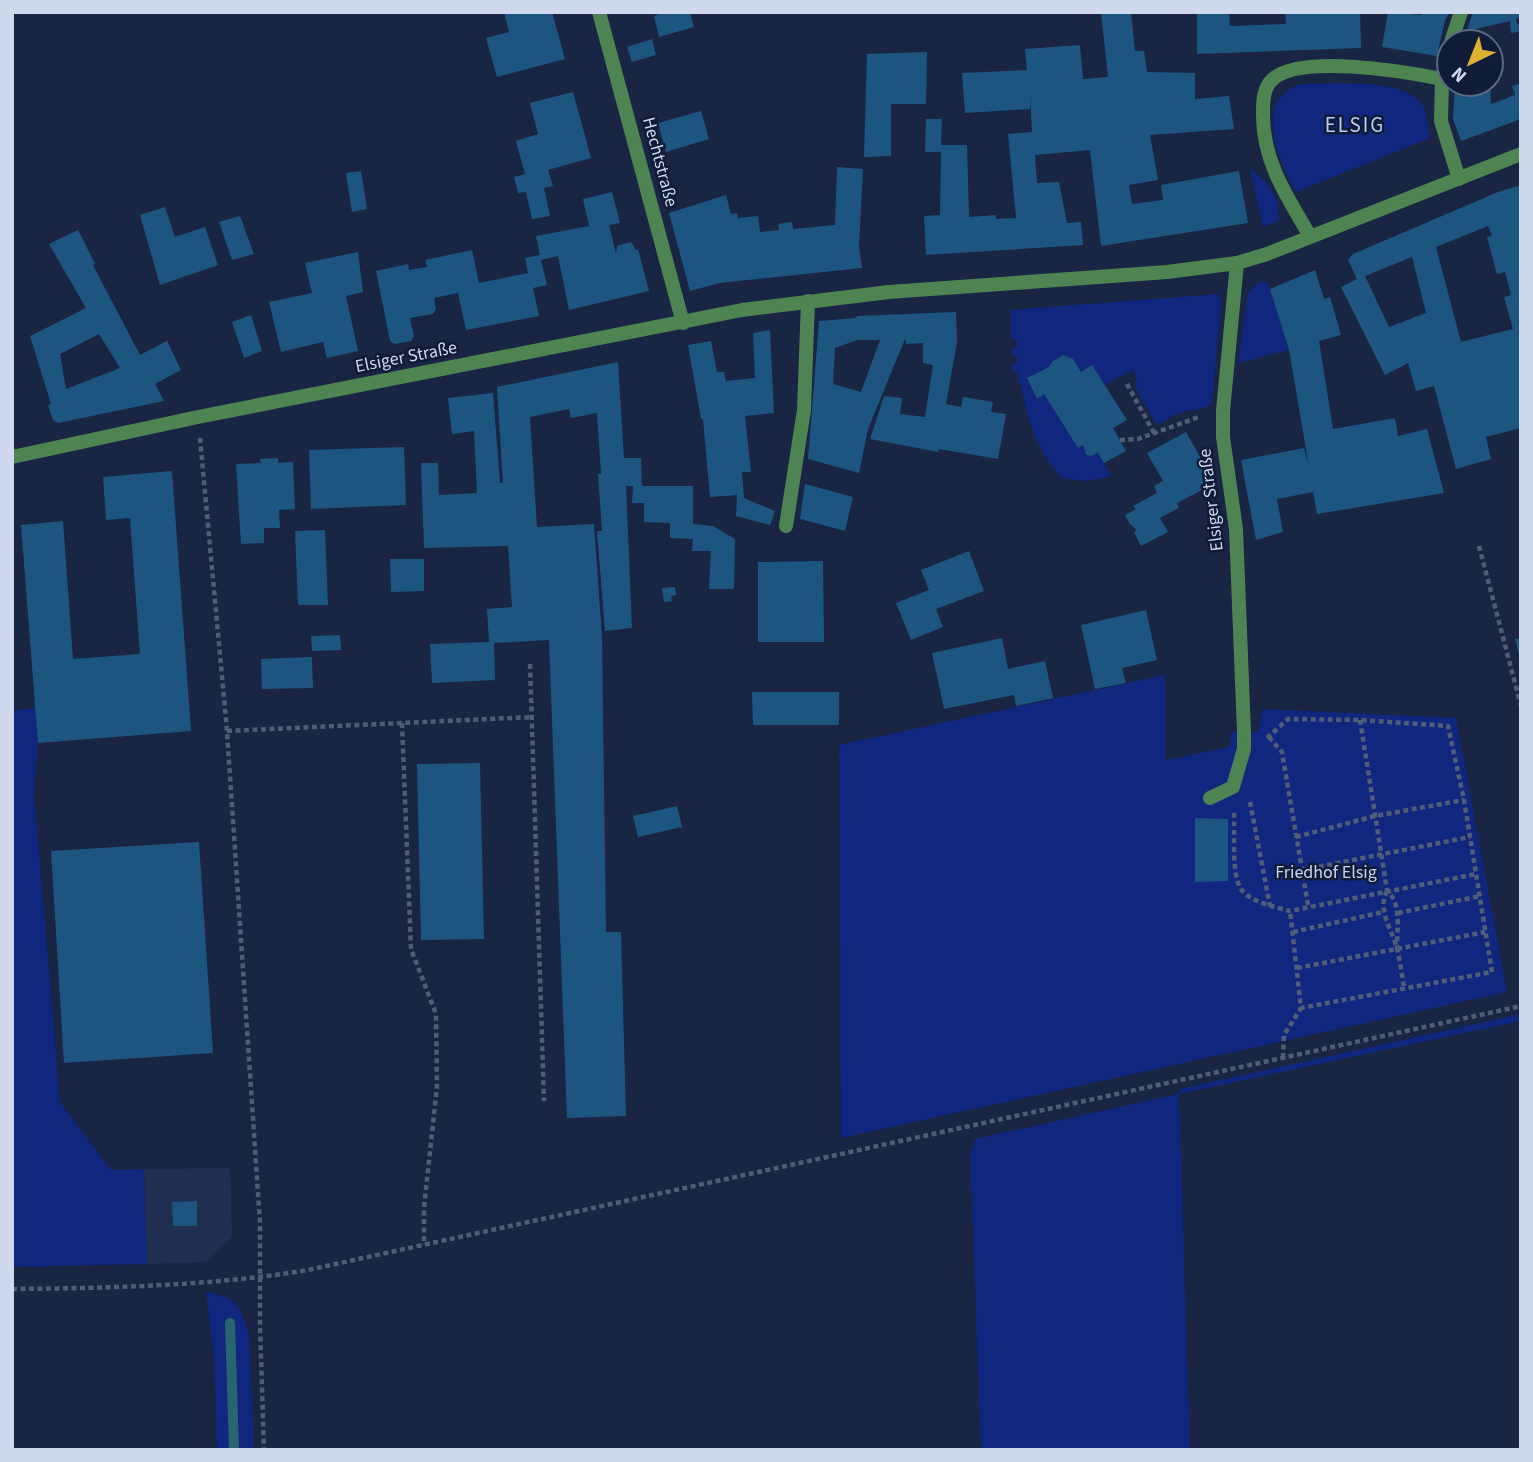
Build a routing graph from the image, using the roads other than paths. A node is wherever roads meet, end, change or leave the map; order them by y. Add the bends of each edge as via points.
1 (599, 12) edge
2 (1435, 78) edge
3 (1441, 98) edge
4 (1521, 154) edge
5 (1460, 179) junction
6 (1310, 236) junction
7 (1237, 263) junction
8 (808, 301) junction
9 (683, 323) junction
10 (12, 457) edge
11 (786, 526) dead end
12 (1210, 798) dead end

1 - 9 street, Hechtstraße
2 - 6 street via 1371,67 1329,67 1298,69 1269,83 1263,98 1268,155
3 - 5 street via 1441,121
4 - 5 street, Elsiger Straße
5 - 6 street, Elsiger Straße
6 - 7 street, Elsiger Straße
7 - 8 street, Elsiger Straße
7 - 12 street, Elsiger Straße via 1223,437 1236,529 1244,750 1233,787
8 - 9 street, Elsiger Straße
8 - 11 street via 804,410
9 - 10 street, Elsiger Straße

